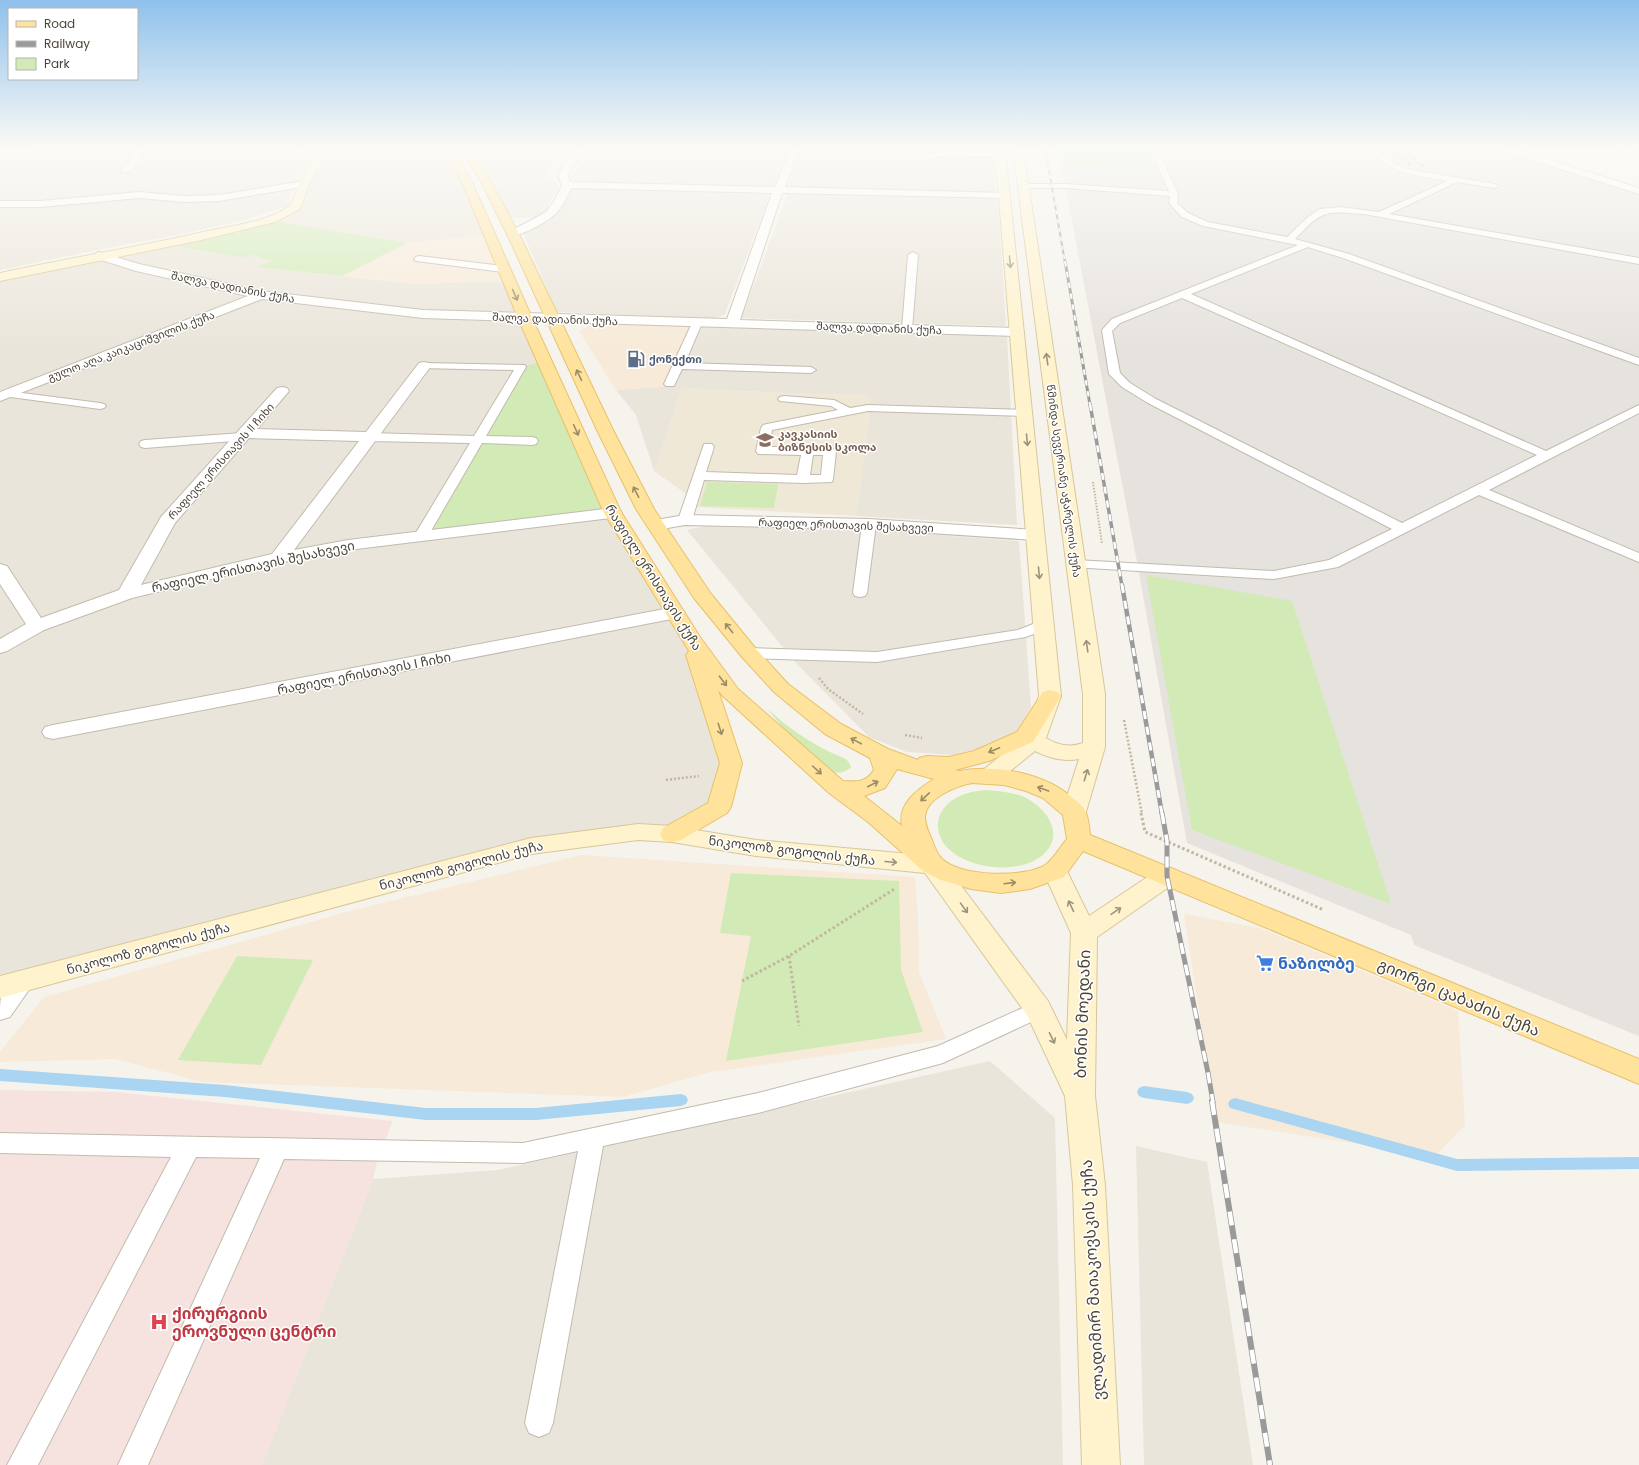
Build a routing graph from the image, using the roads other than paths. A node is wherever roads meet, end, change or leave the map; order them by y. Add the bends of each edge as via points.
1 (280, 216) edge
2 (481, 216) edge
3 (504, 216) edge
4 (546, 216) edge
5 (769, 216) edge
6 (1006, 216) edge
7 (1027, 216) edge
8 (1188, 216) edge
9 (1314, 216) edge
10 (1388, 216) edge
11 (513, 234) junction
12 (1288, 240) junction
13 (1308, 244) junction
14 (913, 255) dead end
15 (99, 256) junction
16 (419, 259) dead end
17 (1639, 261) edge
18 (503, 269) junction
19 (0, 277) edge
20 (1182, 294) junction
21 (261, 295) junction
22 (525, 318) junction
23 (554, 319) junction
24 (697, 323) junction
25 (732, 324) junction
26 (907, 329) junction
27 (1017, 332) junction
28 (1639, 362) edge
29 (424, 366) joint
30 (678, 366) junction
31 (811, 370) dead end
32 (670, 384) dead end
33 (282, 392) dead end
34 (2, 394) edge
35 (784, 399) dead end
36 (100, 406) dead end
37 (1639, 408) edge
38 (848, 412) junction
39 (1024, 413) junction
40 (243, 435) junction
41 (370, 437) junction
42 (478, 440) junction
43 (532, 441) dead end
44 (145, 444) dead end
45 (708, 447) dead end
46 (808, 452) junction
47 (1546, 455) junction
48 (699, 476) junction
49 (803, 479) junction
50 (1478, 490) junction
51 (613, 513) junction
52 (685, 520) junction
53 (869, 524) junction
54 (656, 525) junction
55 (1403, 529) junction
56 (1035, 535) junction
57 (421, 536) junction
58 (278, 558) junction
59 (1639, 558) edge
60 (1076, 564) junction
61 (0, 570) edge
62 (860, 593) dead end
63 (126, 594) junction
64 (675, 613) junction
65 (1043, 624) junction
66 (37, 626) junction
67 (691, 639) junction
68 (0, 647) edge
69 (749, 653) junction
70 (1050, 696) junction
71 (53, 732) dead end
72 (1034, 740) junction
73 (1094, 747) junction
74 (880, 754) junction
75 (902, 763) junction
76 (991, 775) junction
77 (958, 778) junction
78 (837, 788) junction
79 (1074, 812) junction
80 (672, 834) junction
81 (1079, 840) junction
82 (932, 865) junction
83 (1055, 871) junction
84 (1168, 876) junction
85 (1084, 933) junction
86 (10, 984) edge
87 (0, 1009) edge
88 (1038, 1009) junction
89 (1639, 1072) edge
90 (1080, 1096) junction
91 (593, 1138) junction
92 (0, 1142) edge
93 (189, 1147) junction
94 (277, 1148) junction
95 (539, 1423) dead end
96 (22, 1465) edge
97 (133, 1465) edge
98 (1101, 1465) edge

1 - 15 main road via 195,238
2 - 18 main road, რაფიელ ერისთავის ქუჩა
3 - 11 main road
4 - 11 street
5 - 25 street
6 -> 27 main road
60 -> 7 main road, წმინდა სევერიანე აჭარელის ქუჩა
8 - 12 lane via 1206,224
9 - 12 lane
10 - 17 lane
11 - 23 main road
12 - 13 lane
13 - 20 lane
13 - 28 lane
14 - 26 lane
15 - 19 main road
15 - 21 street, შალვა დადიანის ქუჩა via 136,267
16 - 18 lane
18 -> 22 main road, რაფიელ ერისთავის ქუჩა
20 - 47 lane
20 - 55 lane via 1116,321 1107,330 1114,374 1152,401
21 - 22 street, შალვა დადიანის ქუჩა via 423,314
21 - 34 street, გულო აღა კაიკაციშვილის ქუჩა
22 - 23 street, შალვა დადიანის ქუჩა
22 -> 51 main road, რაფიელ ერისთავის ქუჩა
23 - 24 street, შალვა დადიანის ქუჩა
54 -> 23 main road via 645,509 605,430
24 - 25 street, შალვა დადიანის ქუჩა
24 - 30 lane
25 - 26 street, შალვა დადიანის ქუჩა
26 - 27 street, შალვა დადიანის ქუჩა
27 - 39 main road
29 - 41 street
29 - 42 lane via 521,367
30 - 31 lane
30 - 32 lane
33 - 40 street, რაფიელ ერისთავის II ჩიხი
34 - 36 lane
35 - 38 lane via 834,403
37 - 47 lane
38 - 39 lane via 870,408
38 - 46 lane via 766,428 762,451
39 -> 56 main road
40 - 41 street
40 - 44 lane
40 - 63 street, რაფიელ ერისთავის II ჩიხი via 167,521
41 - 42 lane
41 - 58 street
42 - 43 lane
42 - 57 lane
45 - 48 lane
46 - 49 lane
46 - 49 lane via 830,452 827,479
47 - 50 lane
48 - 49 lane
48 - 52 lane
50 - 55 lane
50 - 59 lane
51 - 57 street, რაფიელ ერისთავის შესახვევი
51 - 64 main road, რაფიელ ერისთავის ქუჩა
52 - 53 street, რაფიელ ერისთავის შესახვევი
52 - 54 street, რაფიელ ერისთავის შესახვევი
53 - 56 street, რაფიელ ერისთავის შესახვევი
53 - 62 lane
69 -> 54 main road via 704,598
55 - 60 lane via 1333,564 1274,574
56 -> 65 main road
57 - 58 street, რაფიელ ერისთავის შესახვევი via 348,545
58 - 63 street, რაფიელ ერისთავის შესახვევი
73 -> 60 main road, წმინდა სევერიანე აჭარელის ქუჩა via 1094,694
61 - 66 street
63 - 66 street, რაფიელ ერისთავის შესახვევი
64 - 67 main road, რაფიელ ერისთავის ქუჩა
64 - 71 street, რაფიელ ერისთავის I ჩიხი
65 - 69 lane via 1021,634 876,657
65 - 70 main road
66 - 68 street, რაფიელ ერისთავის შესახვევი
67 -> 78 main road, რაფიელ ერისთავის ქუჩა via 731,693
67 -> 80 main road via 731,763 719,807
74 -> 69 main road via 833,729 781,688
70 - 72 main road
70 -> 75 main road via 1025,737 981,756 949,764
72 - 73 main road via 1046,749 1064,754 1081,753
72 - 76 main road
79 -> 73 main road, წმინდა სევერიანე აჭარელის ქუჩა
74 - 75 main road
78 -> 74 main road via 858,790 877,783 886,770
75 - 77 main road
76 - 77 main road
79 -> 76 main road via 1050,792 1012,778
77 -> 82 main road via 936,787 920,800 913,817 918,838
78 - 82 main road, რაფიელ ერისთავის ქუჩა via 876,816
79 - 81 main road
80 -> 82 main road, ნიკოლოზ გოგოლის ქუჩა via 756,848
80 - 86 main road, ნიკოლოზ გოგოლის ქუჩა via 638,832 531,846
81 - 83 main road
81 - 84 main road, გიორგი ცაბაძის ქუჩა
82 -> 83 main road via 971,880 1001,884 1030,880
82 -> 88 main road
85 -> 83 main road, ბონის მოედანი
85 -> 84 main road, ბონის მოედანი
84 - 89 main road, გიორგი ცაბაძის ქუჩა
85 - 90 main road, ბონის მოედანი
86 - 87 street
88 -> 90 main road
88 - 91 lane via 943,1054 758,1103
90 - 98 main road, ვლადიმირ მაიაკოვსკის ქუჩა via 1089,1185
91 - 94 lane via 523,1153
91 - 95 lane
92 - 93 lane
93 - 94 lane
93 - 96 lane
94 - 97 lane

